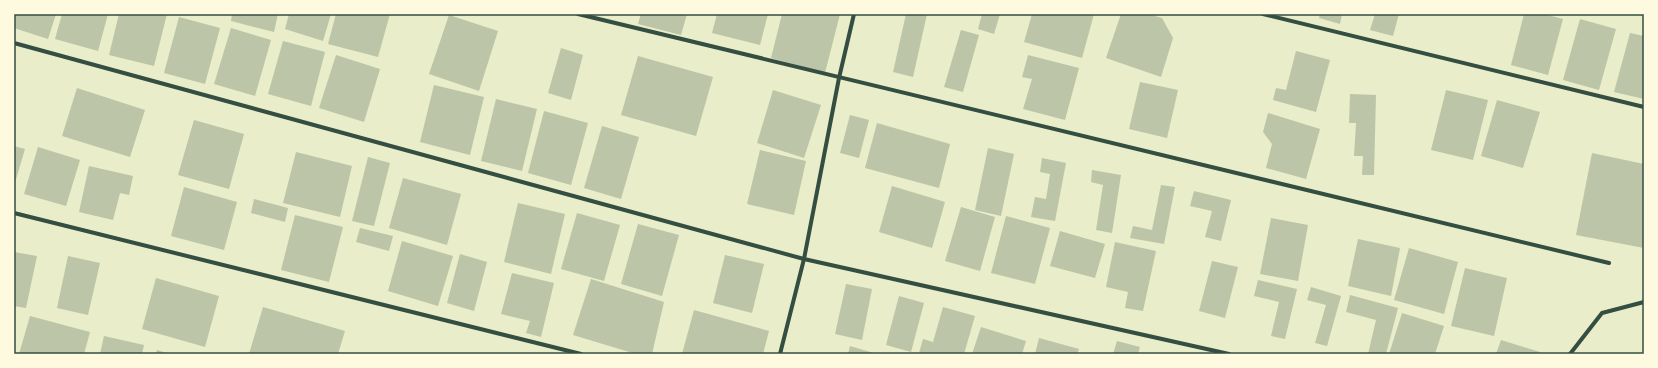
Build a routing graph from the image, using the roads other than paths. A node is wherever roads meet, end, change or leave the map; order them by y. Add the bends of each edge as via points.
1 (578, 14) edge
2 (854, 14) edge
3 (1263, 14) edge
4 (14, 43) edge
5 (839, 78) junction
6 (1644, 107) edge
7 (14, 213) edge
8 (804, 258) junction
9 (1609, 263) dead end
10 (1644, 302) edge
11 (581, 354) edge
12 (780, 354) edge
13 (1229, 354) edge
14 (1570, 354) edge

1 - 5 street
2 - 5 street
3 - 6 street
4 - 8 street
5 - 8 street
5 - 9 street
7 - 11 street
8 - 12 street
8 - 13 street
10 - 14 street via 1602,313

